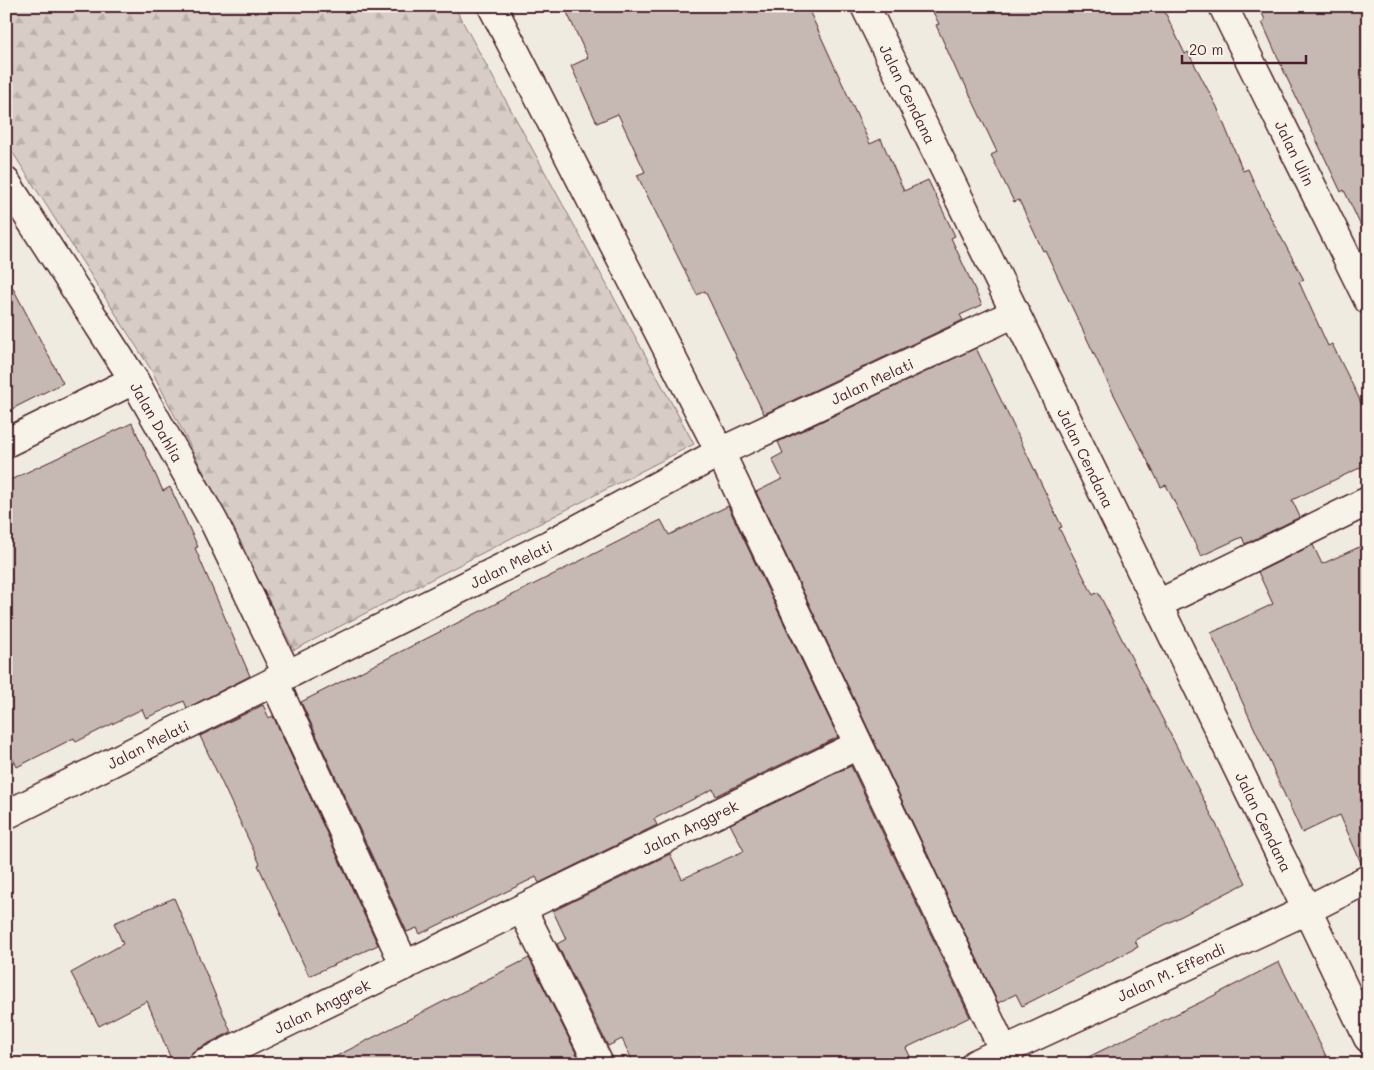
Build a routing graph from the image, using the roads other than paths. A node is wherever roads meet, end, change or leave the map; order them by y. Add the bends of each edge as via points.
1 (492, 6) edge
2 (865, 6) edge
3 (1223, 6) edge
4 (6, 182) edge
5 (1368, 300) edge
6 (1015, 313) junction
7 (134, 380) junction
8 (6, 443) edge
9 (720, 452) junction
10 (1368, 501) edge
11 (1158, 604) junction
12 (280, 678) junction
13 (858, 745) junction
14 (6, 815) edge
15 (1368, 879) edge
16 (522, 909) junction
17 (1307, 910) junction
18 (405, 966) junction
19 (1368, 1038) edge
20 (1006, 1057) edge
21 (202, 1064) edge
22 (599, 1064) edge
23 (975, 1064) edge

1 - 9 street
2 - 6 street, Jalan Cendana
3 - 5 street, Jalan Ulin
4 - 7 street, Jalan Dahlia
6 - 9 street, Jalan Melati
6 - 11 street, Jalan Cendana
7 - 8 street
7 - 12 street, Jalan Dahlia via 214,522
9 - 12 street, Jalan Melati via 550,544
9 - 13 street
10 - 11 street
11 - 17 street, Jalan Cendana
12 - 14 street, Jalan Melati
12 - 18 street, Jalan Dahlia
13 - 16 street, Jalan Anggrek
13 - 20 street
15 - 17 street, Jalan M. Effendi
16 - 18 street, Jalan Anggrek
16 - 22 street
17 - 19 street, Jalan Cendana
17 - 20 street, Jalan M. Effendi
18 - 21 street, Jalan Anggrek
20 - 23 street, Jalan M. Effendi

